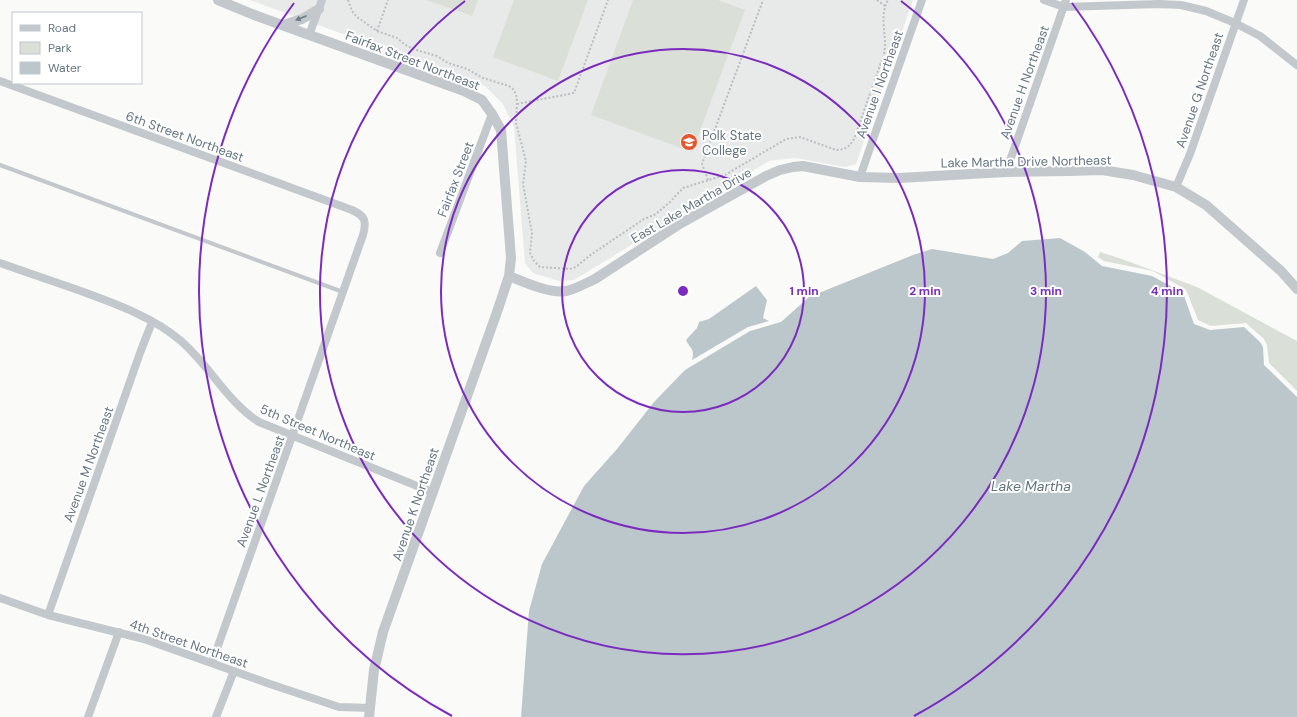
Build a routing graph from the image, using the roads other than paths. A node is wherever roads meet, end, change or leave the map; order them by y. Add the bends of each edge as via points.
1 (218, 0) edge
2 (922, 0) edge
3 (1044, 0) edge
4 (1244, 0) edge
5 (320, 4) edge
6 (1065, 4) edge
7 (1236, 23) junction
8 (282, 25) junction
9 (309, 35) junction
10 (1297, 65) edge
11 (0, 81) edge
12 (492, 114) junction
13 (0, 165) edge
14 (1006, 172) junction
15 (860, 177) junction
16 (1176, 187) junction
17 (360, 214) joint
18 (440, 253) dead end
19 (0, 263) edge
20 (509, 276) junction
21 (1297, 289) edge
22 (344, 292) junction
23 (497, 312) joint
24 (152, 322) junction
25 (293, 437) junction
26 (432, 492) junction
27 (0, 598) edge
28 (48, 615) junction
29 (119, 632) junction
30 (212, 663) junction
31 (234, 671) junction
32 (372, 714) edge
33 (88, 717) edge
34 (216, 717) edge

1 - 8 street, Fairfax Street Northeast
2 - 15 street, Avenue I Northeast
3 - 6 street
4 - 7 street, Avenue G Northeast
5 -> 8 street via 302,19
5 - 9 street
6 - 7 street via 1181,5 1206,11
6 - 14 street, Avenue H Northeast
7 - 10 street via 1260,36
7 - 16 street, Avenue G Northeast
8 - 9 street, Fairfax Street Northeast
9 - 12 street, Fairfax Street Northeast via 464,91 482,100
11 - 17 street, 6th Street Northeast
12 - 18 street, Fairfax Street
12 - 20 street, Fairfax Street Northeast via 501,130 511,245
13 - 22 lane
14 - 15 street, Lake Martha Drive Northeast via 899,178
14 - 16 street, Lake Martha Drive Northeast via 1102,170 1134,175
15 - 20 street, East Lake Martha Drive via 803,166 780,170 678,225 595,279 565,291 545,289
16 - 21 street, Lake Martha Drive Northeast via 1226,221
17 - 22 street, Avenue L Northeast via 365,220 366,227
19 - 24 street, 5th Street Northeast via 118,306
20 - 23 street, Fairfax Street Northeast
22 - 25 street, Avenue L Northeast
23 - 26 street, Avenue K Northeast
24 - 25 street, 5th Street Northeast via 180,340 193,352 252,418
24 - 28 street, Avenue M Northeast
25 - 26 street, 5th Street Northeast
25 - 30 street, Avenue L Northeast
26 - 32 street, Avenue K Northeast via 379,644 374,670
27 - 28 street, 4th Street Northeast
28 - 29 street, 4th Street Northeast
29 - 30 street, 4th Street Northeast
29 - 33 street
30 - 31 street, 4th Street Northeast
31 - 32 street, 4th Street Northeast via 339,707
31 - 34 street

